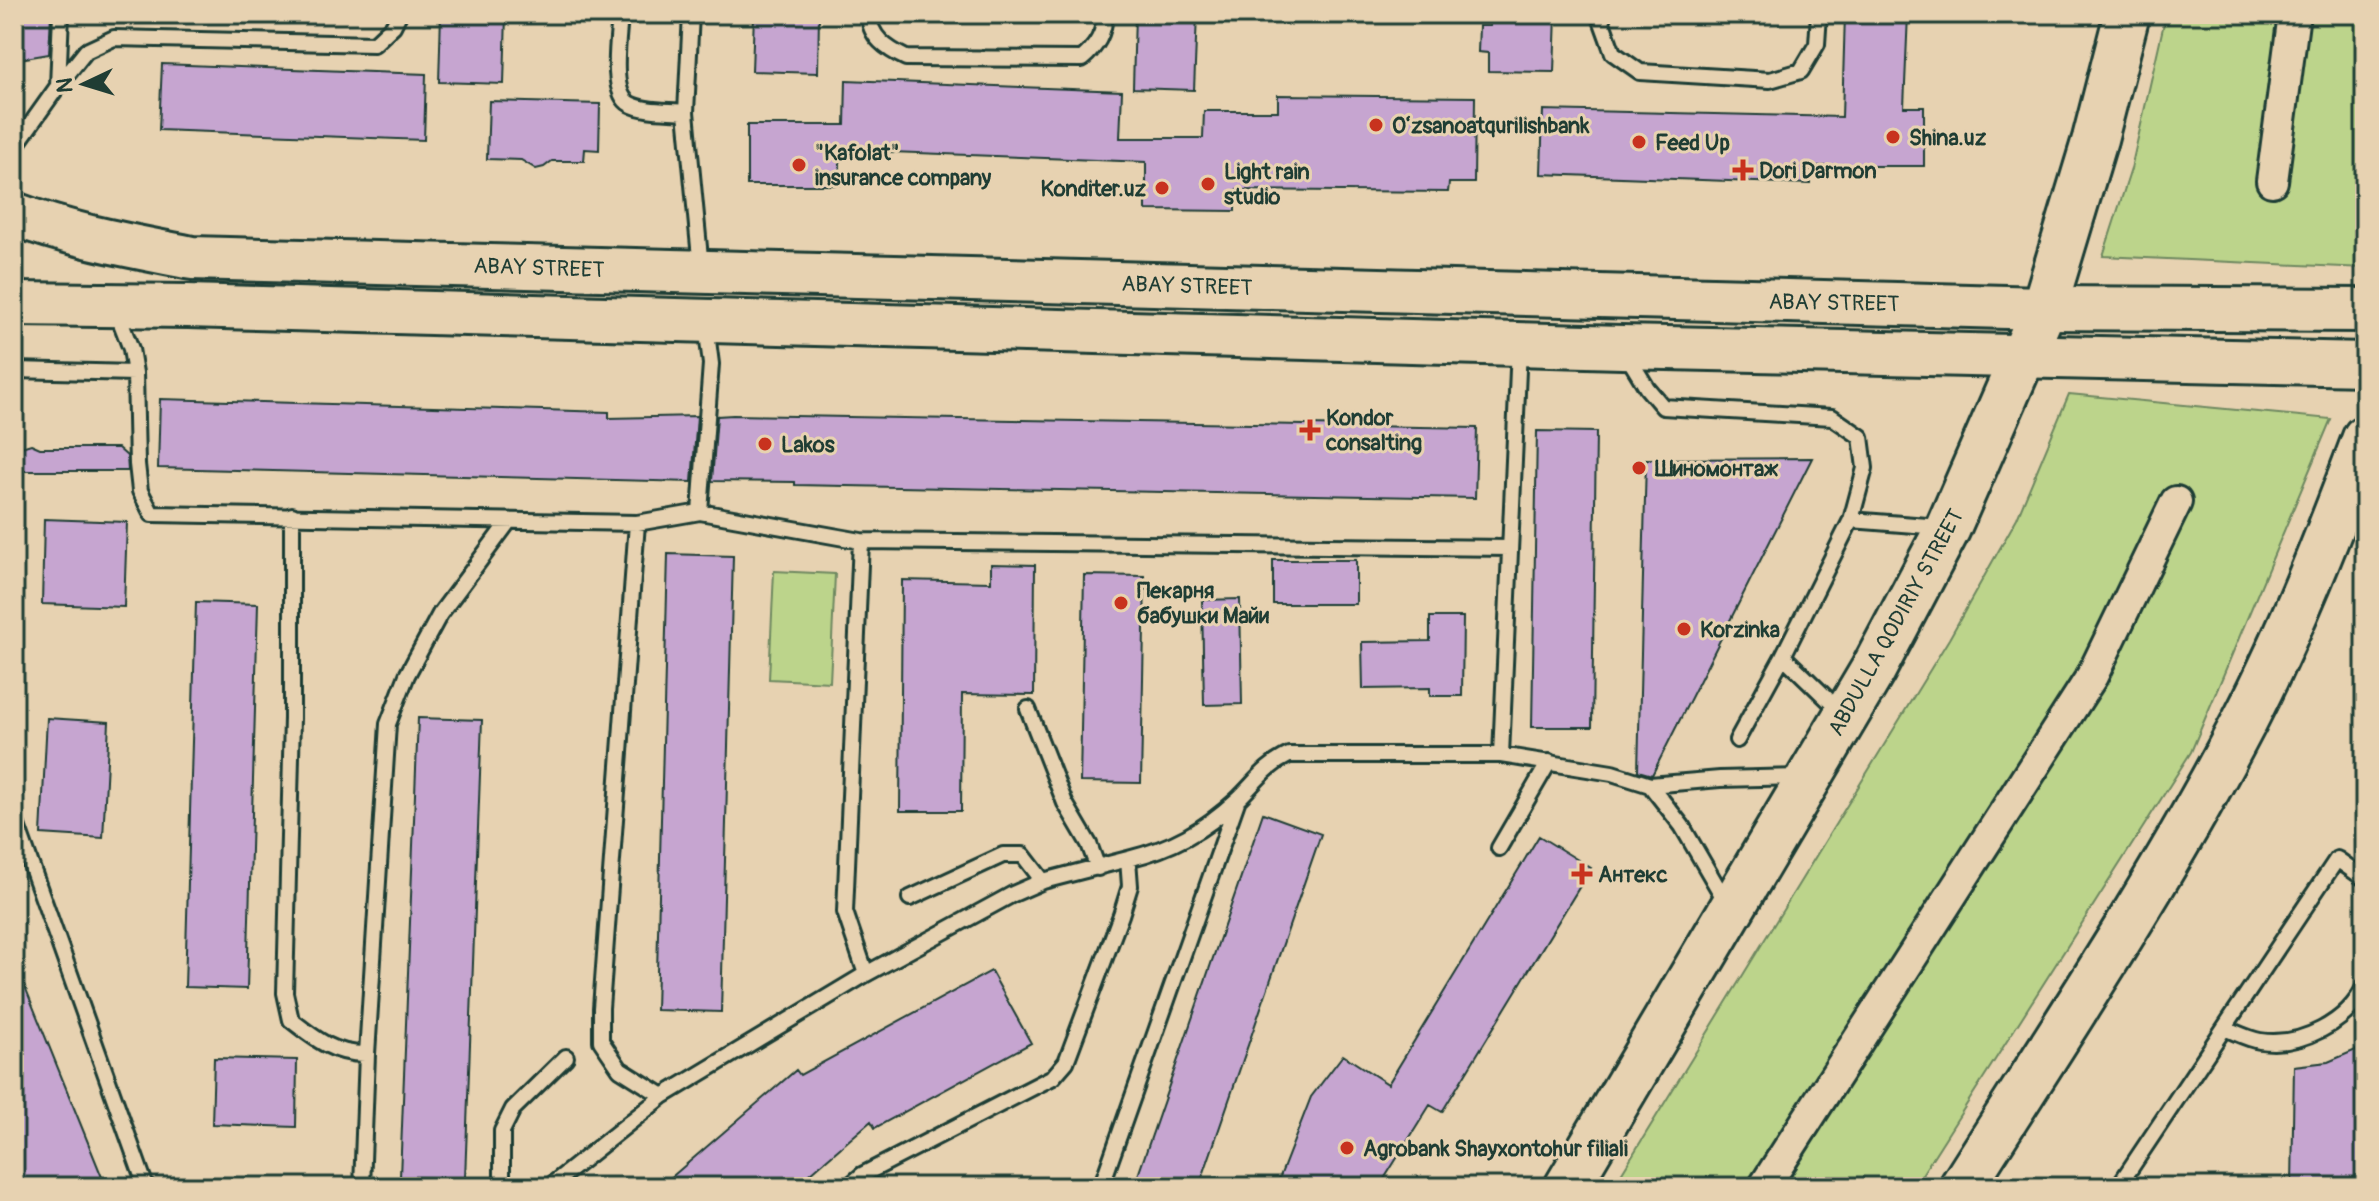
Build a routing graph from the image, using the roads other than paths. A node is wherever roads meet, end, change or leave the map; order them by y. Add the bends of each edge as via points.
1 (61, 14) edge
2 (399, 14) edge
3 (620, 14) edge
4 (691, 14) edge
5 (869, 14) edge
6 (1105, 14) edge
7 (1599, 14) edge
8 (1819, 14) edge
9 (2127, 14) edge
10 (2294, 14) edge
11 (58, 86) junction
12 (686, 112) junction
13 (14, 148) edge
14 (2272, 181) dead end
15 (14, 214) edge
16 (702, 272) junction
17 (14, 304) edge
18 (114, 304) junction
19 (2044, 308) junction
20 (2365, 310) edge
21 (706, 321) junction
22 (1519, 343) junction
23 (1622, 347) junction
24 (2023, 357) junction
25 (2365, 364) edge
26 (14, 370) edge
27 (135, 373) junction
28 (2365, 438) edge
29 (2176, 502) dead end
30 (700, 512) junction
31 (292, 515) junction
32 (1851, 520) junction
33 (509, 521) junction
34 (637, 523) junction
35 (1948, 528) junction
36 (861, 541) junction
37 (1510, 548) junction
38 (1783, 656) junction
39 (1028, 709) dead end
40 (1846, 716) junction
41 (1737, 740) dead end
42 (1501, 755) junction
43 (1549, 762) junction
44 (1809, 777) junction
45 (1650, 785) junction
46 (1238, 798) junction
47 (14, 817) edge
48 (1499, 848) dead end
49 (1128, 859) junction
50 (1098, 868) junction
51 (2365, 879) edge
52 (1043, 881) junction
53 (910, 898) dead end
54 (1731, 910) junction
55 (866, 974) junction
56 (2365, 985) edge
57 (2224, 1028) junction
58 (367, 1054) junction
59 (566, 1057) dead end
60 (663, 1096) junction
61 (861, 1181) edge
62 (146, 1187) edge
63 (362, 1187) edge
64 (502, 1187) edge
65 (549, 1187) edge
66 (848, 1187) edge
67 (1101, 1187) edge
68 (1567, 1187) edge
69 (1764, 1187) edge
70 (1962, 1187) edge
71 (2118, 1187) edge

1 - 11 lane
2 - 11 lane via 374,44 114,38 86,51
3 - 12 lane via 617,88 626,103
4 - 12 lane
5 - 6 lane via 884,48 906,58 1082,59 1096,46
7 - 8 lane via 1613,53 1640,72 1770,80 1801,71 1817,44
9 - 19 main road, ABDULLA QODIRIY STREET
10 - 14 street
11 - 13 lane
12 - 16 lane
15 - 16 main road, ABAY STREET via 192,258
16 - 19 main road, ABAY STREET
16 - 21 main road
17 - 18 main road
18 - 21 main road
18 - 27 lane
19 - 20 main road, ABAY STREET
19 - 24 main road, ABDULLA QODIRIY STREET
21 - 22 main road
21 - 30 lane via 711,364
22 - 23 main road
22 - 37 lane
23 - 24 main road
23 - 32 lane via 1663,407 1832,417 1856,432 1865,468
24 - 25 main road
24 - 35 main road, ABDULLA QODIRIY STREET
26 - 27 lane
27 - 31 lane via 140,491 152,514
28 - 70 main road via 2246,719 2153,885
29 - 69 street via 2092,676
30 - 34 lane
30 - 36 lane
31 - 33 lane
31 - 58 lane via 285,993 291,1020 325,1046
32 - 35 lane
32 - 38 lane
33 - 34 lane
33 - 58 lane via 440,614 388,724
34 - 60 lane via 601,1041 620,1069
35 - 40 main road, ABDULLA QODIRIY STREET
36 - 37 lane
36 - 55 lane via 845,912
37 - 42 lane
38 - 40 lane
38 - 41 lane
39 - 50 lane via 1065,803
40 - 44 main road, ABDULLA QODIRIY STREET
42 - 43 lane
42 - 46 lane via 1289,755 1269,764
43 - 45 lane
43 - 48 lane
44 - 45 lane
44 - 54 main road, ABDULLA QODIRIY STREET
45 - 54 lane via 1682,826
46 - 49 lane via 1201,831
46 - 67 lane
47 - 62 lane
49 - 50 lane
49 - 61 lane via 1130,886 1066,1062 1053,1077
50 - 52 lane
51 - 57 lane via 2337,859
52 - 53 lane via 1023,855 1003,855
52 - 55 lane
54 - 68 main road, ABDULLA QODIRIY STREET
55 - 60 lane
56 - 57 lane via 2333,1024 2298,1040 2260,1041
57 - 71 lane
58 - 63 lane
59 - 64 lane via 513,1109 502,1131
60 - 65 lane
61 - 66 lane

